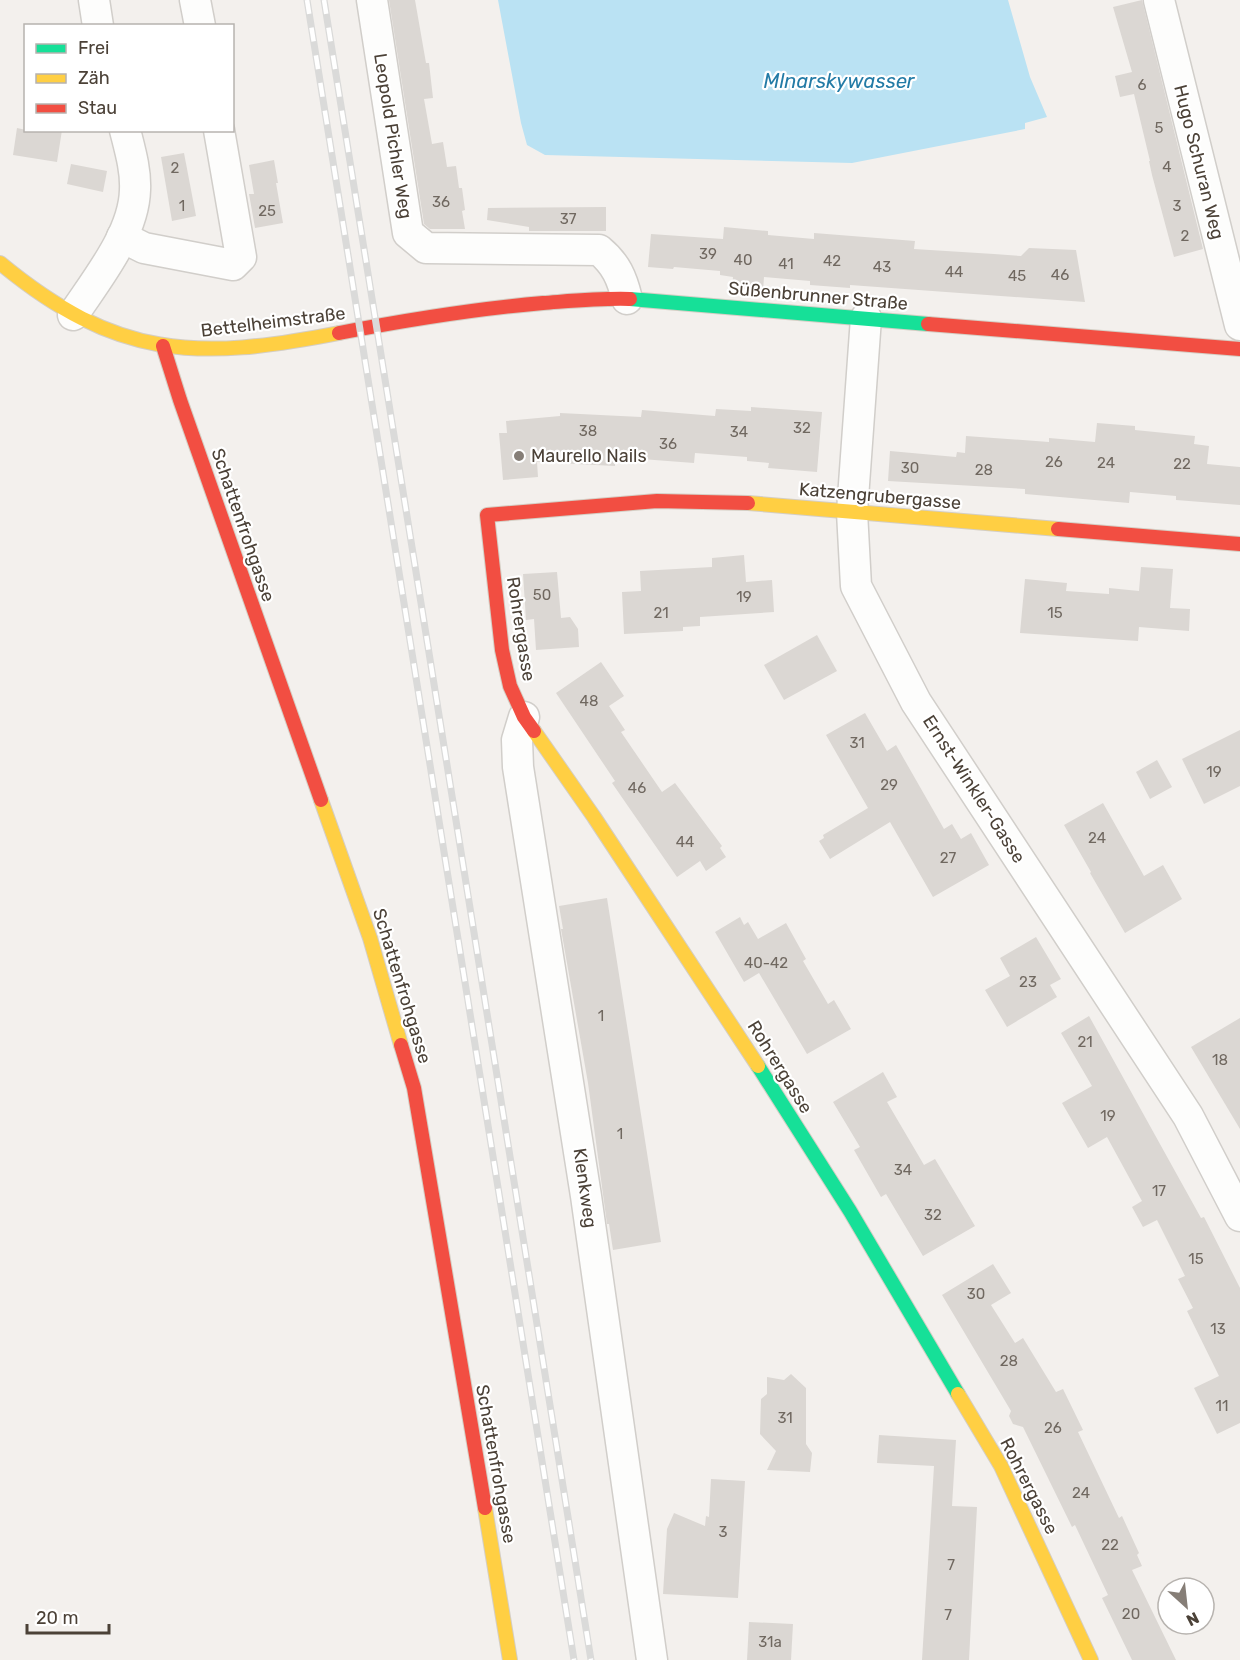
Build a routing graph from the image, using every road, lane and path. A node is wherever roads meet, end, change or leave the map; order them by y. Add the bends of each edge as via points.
1 (94, 0) edge
2 (195, 0) edge
3 (372, 0) edge
4 (1159, 0) edge
5 (98, 24) edge
6 (200, 24) edge
7 (126, 132) edge
8 (219, 132) edge
9 (122, 237) junction
10 (0, 263) edge
11 (627, 299) junction
12 (73, 315) junction
13 (866, 318) junction
14 (393, 323) joint
15 (1240, 325) edge
16 (163, 346) junction
17 (1240, 349) edge
18 (516, 512) joint
19 (852, 512) junction
20 (1240, 544) edge
21 (524, 717) junction
22 (1240, 1216) edge
23 (510, 1660) edge
24 (652, 1660) edge
25 (1091, 1660) edge

1 - 5 street
2 - 6 street
3 - 11 street, Leopold Pichler Weg via 408,232 426,248 599,250 617,268
4 - 15 street, Hugo Schuran Weg
7 - 9 street via 134,165 135,192
8 - 9 street via 239,262 233,266 144,248
9 - 12 street
10 - 12 street, Bettelheimstraße via 26,286
11 - 13 street, Süßenbrunner Straße
11 - 14 street, Süßenbrunner Straße via 535,304
12 - 16 street, Bettelheimstraße via 124,337
13 - 17 street, Süßenbrunner Straße
13 - 19 street, Ernst-Winkler-Gasse
14 - 16 street, Bettelheimstraße via 237,348 192,350
16 - 23 street, Schattenfrohgasse via 370,938 414,1088
18 - 19 street, Katzengrubergasse via 657,501 751,503
18 - 21 street, Rohrergasse via 487,515 502,650 510,686
19 - 20 street, Katzengrubergasse
19 - 22 street, Ernst-Winkler-Gasse via 856,586 916,702 1188,1116
21 - 24 street, Klenkweg via 517,740 518,768 586,1196
21 - 25 street, Rohrergasse via 704,981 850,1211 1001,1466

